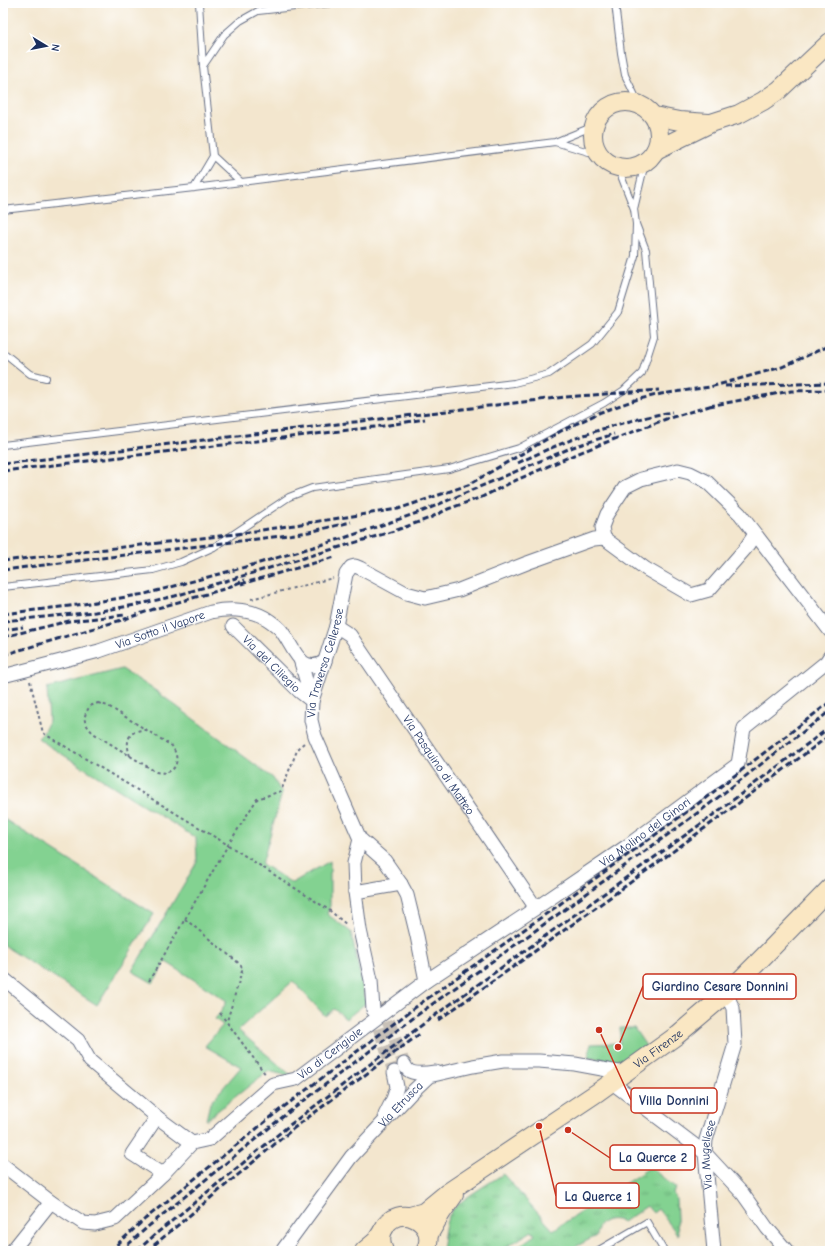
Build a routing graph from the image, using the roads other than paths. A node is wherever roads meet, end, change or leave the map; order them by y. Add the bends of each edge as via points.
1 (199, 3) edge
2 (332, 3) edge
3 (615, 3) edge
4 (830, 42) edge
5 (203, 66) junction
6 (639, 104) junction
7 (654, 116) junction
8 (711, 123) junction
9 (594, 126) junction
10 (555, 142) junction
11 (599, 155) junction
12 (213, 156) junction
13 (650, 157) junction
14 (618, 168) junction
15 (241, 182) junction
16 (194, 188) junction
17 (634, 209) junction
18 (3, 210) edge
19 (636, 224) junction
20 (3, 352) edge
21 (46, 378) dead end
22 (3, 445) edge
23 (755, 534) junction
24 (604, 538) junction
25 (3, 587) edge
26 (233, 626) dead end
27 (336, 626) junction
28 (830, 631) edge
29 (830, 656) edge
30 (300, 659) junction
31 (325, 661) junction
32 (3, 676) edge
33 (312, 701) junction
34 (360, 839) junction
35 (401, 884) junction
36 (830, 888) edge
37 (355, 892) junction
38 (536, 908) junction
39 (3, 978) edge
40 (426, 981) junction
41 (728, 992) junction
42 (377, 1006) tunnel mouth
43 (473, 1066) junction
44 (618, 1078) junction
45 (157, 1117) junction
46 (373, 1134) junction
47 (192, 1143) junction
48 (705, 1153) junction
49 (3, 1165) edge
50 (163, 1174) junction
51 (463, 1183) junction
52 (51, 1202) junction
53 (410, 1216) junction
54 (385, 1226) junction
55 (427, 1246) edge
56 (12, 1251) edge
57 (282, 1251) edge
58 (364, 1251) edge
59 (384, 1251) edge
60 (597, 1251) edge
61 (664, 1251) edge
62 (714, 1251) edge
63 (787, 1251) edge

1 - 5 lane
2 - 5 lane via 258,11 240,21 224,35
3 - 6 lane via 625,76
4 - 8 main road via 779,90 763,101 739,114
5 - 12 lane
6 - 7 main road
6 - 9 main road via 626,102 612,105 604,110
7 - 8 main road
7 - 13 main road via 660,133 659,142
8 - 13 main road
9 - 10 lane
9 - 11 main road via 593,136
10 - 11 lane
10 - 15 lane
11 - 14 main road
12 - 15 lane
12 - 16 lane
13 - 14 main road via 636,167
13 - 17 lane
14 - 17 lane
15 - 16 lane
16 - 18 lane
17 - 19 lane
19 - 22 lane via 635,256 618,312 592,344 549,374 514,383
19 - 25 lane via 646,250 654,336 642,374 604,403 519,448 449,469 303,491 289,497 214,547 181,562 153,570
20 - 21 lane via 30,374
23 - 24 street via 745,550 709,590 691,595 646,569
23 - 24 street via 740,514 706,481 678,470 641,479 625,487 607,514 602,527
23 - 28 street
24 - 27 street, Via Traversa Cellerese via 594,539 527,563 459,590 425,598 406,593 355,566 351,567 346,574
26 - 33 street, Via del Ciliegio
27 - 31 street, Via Traversa Cellerese
27 - 38 street, Via Pasquino di Matteo via 350,635
29 - 38 street, Via Molino del Ginori via 826,662 744,728 738,764 627,846
30 - 31 street via 307,666 314,667
30 - 32 street, Via Sotto il Vapore via 280,629 269,620 240,610 224,609 99,651
30 - 33 street, Via Sotto il Vapore
31 - 33 street, Via Traversa Cellerese
33 - 34 street, Via Traversa Cellerese via 311,720 315,736
34 - 35 street, Via Traversa Cellerese via 385,861
34 - 37 street via 354,862
35 - 37 street
35 - 40 street, Via Traversa Cellerese via 407,895
36 - 41 main road, Via Firenze
37 - 42 street via 360,930
38 - 40 street, Via Molino del Ginori
39 - 45 street via 78,1040 90,1061
40 - 47 street, Via di Cerigiole via 296,1079 273,1084 210,1139
41 - 44 main road, Via Firenze via 676,1036
41 - 48 street, Via Mugellese via 733,1008 735,1044 706,1140
43 - 44 street, Via Etrusca via 503,1061 539,1061 575,1064
43 - 46 street, Via Etrusca via 429,1076
43 - 46 street via 428,1073 399,1068 397,1087 385,1115
44 - 48 street
44 - 51 main road, Via Firenze
45 - 47 street
45 - 50 street via 132,1154
46 - 57 street, Via Etrusca via 351,1157
47 - 50 street
48 - 62 street, Via Mugellese
48 - 63 street via 743,1194
49 - 52 street
50 - 52 street via 114,1219 94,1224 83,1223
51 - 53 main road, Via Firenze via 424,1212
51 - 55 main road, Via Firenze via 442,1212
52 - 56 street
53 - 54 main road, Via Firenze via 396,1217
53 - 55 main road, Via Firenze via 422,1223 426,1229
54 - 58 main road, Via Firenze via 376,1241
54 - 59 main road via 381,1242
60 - 61 lane via 647,1222

